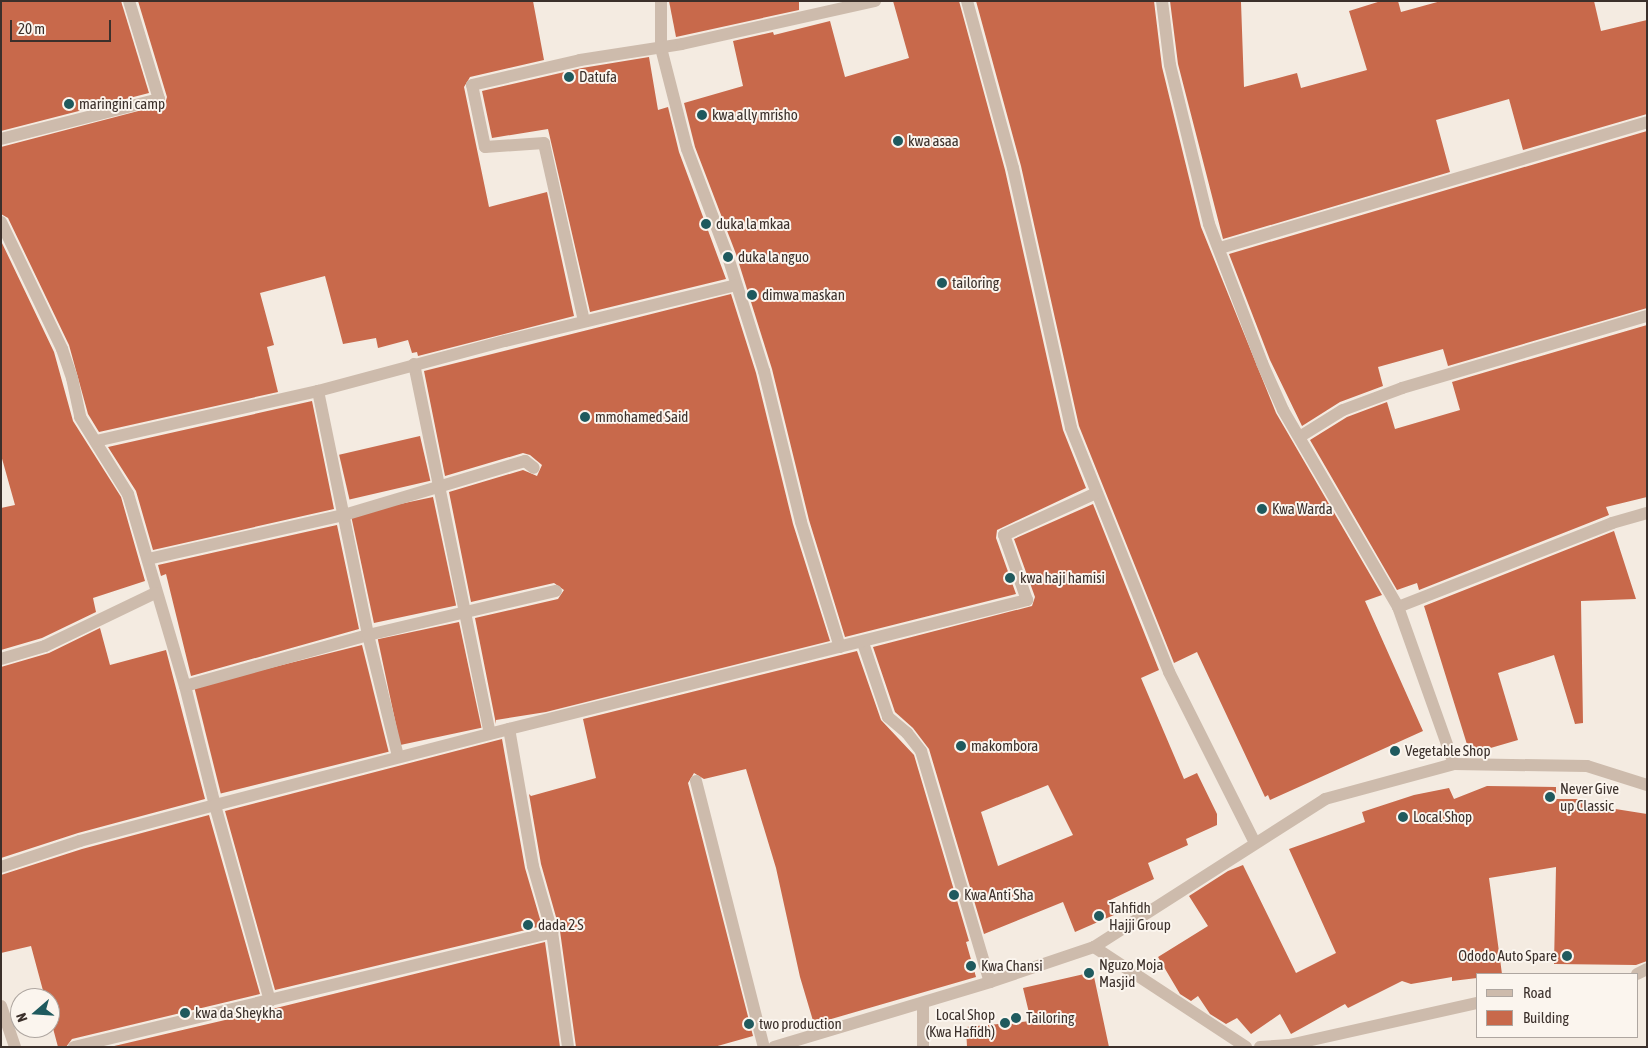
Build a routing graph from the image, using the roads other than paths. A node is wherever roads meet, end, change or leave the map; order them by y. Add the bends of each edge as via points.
1 (129, 1) edge
2 (661, 1) edge
3 (875, 1) edge
4 (967, 1) edge
5 (1162, 1) edge
6 (661, 48) junction
7 (1647, 122) edge
8 (1, 139) edge
9 (1, 222) edge
10 (1220, 248) junction
11 (736, 284) junction
12 (1647, 316) edge
13 (584, 321) junction
14 (414, 364) junction
15 (318, 391) junction
16 (1300, 436) junction
17 (96, 441) junction
18 (534, 468) dead end
19 (440, 487) junction
20 (1096, 493) junction
21 (1647, 513) edge
22 (344, 515) junction
23 (148, 559) junction
24 (556, 591) dead end
25 (155, 593) junction
26 (1398, 607) junction
27 (465, 613) junction
28 (368, 635) junction
29 (862, 643) junction
30 (840, 648) junction
31 (1, 659) edge
32 (185, 686) junction
33 (509, 728) junction
34 (490, 733) junction
35 (398, 756) junction
36 (1454, 764) junction
37 (696, 781) dead end
38 (1647, 785) edge
39 (214, 805) junction
40 (1255, 842) junction
41 (1, 867) edge
42 (552, 932) junction
43 (1094, 947) junction
44 (990, 982) junction
45 (270, 1001) junction
46 (923, 1002) junction
47 (1476, 1003) edge
48 (1, 1006) edge
49 (14, 1047) edge
50 (74, 1047) edge
51 (568, 1047) edge
52 (764, 1047) edge
53 (774, 1047) edge
54 (923, 1047) edge
55 (1246, 1047) edge
56 (1260, 1047) edge

1 - 8 street via 159,99
2 - 6 street
3 - 6 street
4 - 20 street via 1015,178 1071,428
5 - 10 street via 1175,83 1209,224
6 - 11 street via 687,149
6 - 13 street via 580,60 472,85 485,147 544,143
7 - 10 street
9 - 17 street via 62,349 80,417
10 - 16 street via 1262,363 1283,410
11 - 13 street
11 - 30 street via 764,371 801,522
12 - 16 street via 1402,388 1343,410
13 - 14 street
14 - 15 street
14 - 19 street
15 - 17 street
15 - 22 street
16 - 26 street
17 - 23 street via 128,494
18 - 19 street via 525,461
19 - 22 street
19 - 27 street
20 - 29 street via 1004,535 1027,600
20 - 40 street via 1169,672
21 - 26 street via 1612,523
22 - 23 street
22 - 28 street
23 - 25 street
24 - 27 street
25 - 31 street via 45,646
25 - 32 street
26 - 36 street
27 - 28 street
27 - 34 street
28 - 32 street
28 - 35 street
29 - 30 street
29 - 44 street via 888,717 921,751
30 - 33 street
32 - 39 street
33 - 34 street
33 - 42 street via 533,866
34 - 35 street
35 - 39 street
36 - 38 street via 1587,766
36 - 40 street via 1325,799
37 - 52 street
39 - 41 street via 80,841
39 - 45 street
40 - 43 street
42 - 45 street
42 - 51 street
43 - 44 street
43 - 55 street
44 - 46 street
45 - 50 street
46 - 53 street
46 - 54 street
47 - 56 street via 1289,1045
48 - 49 street

